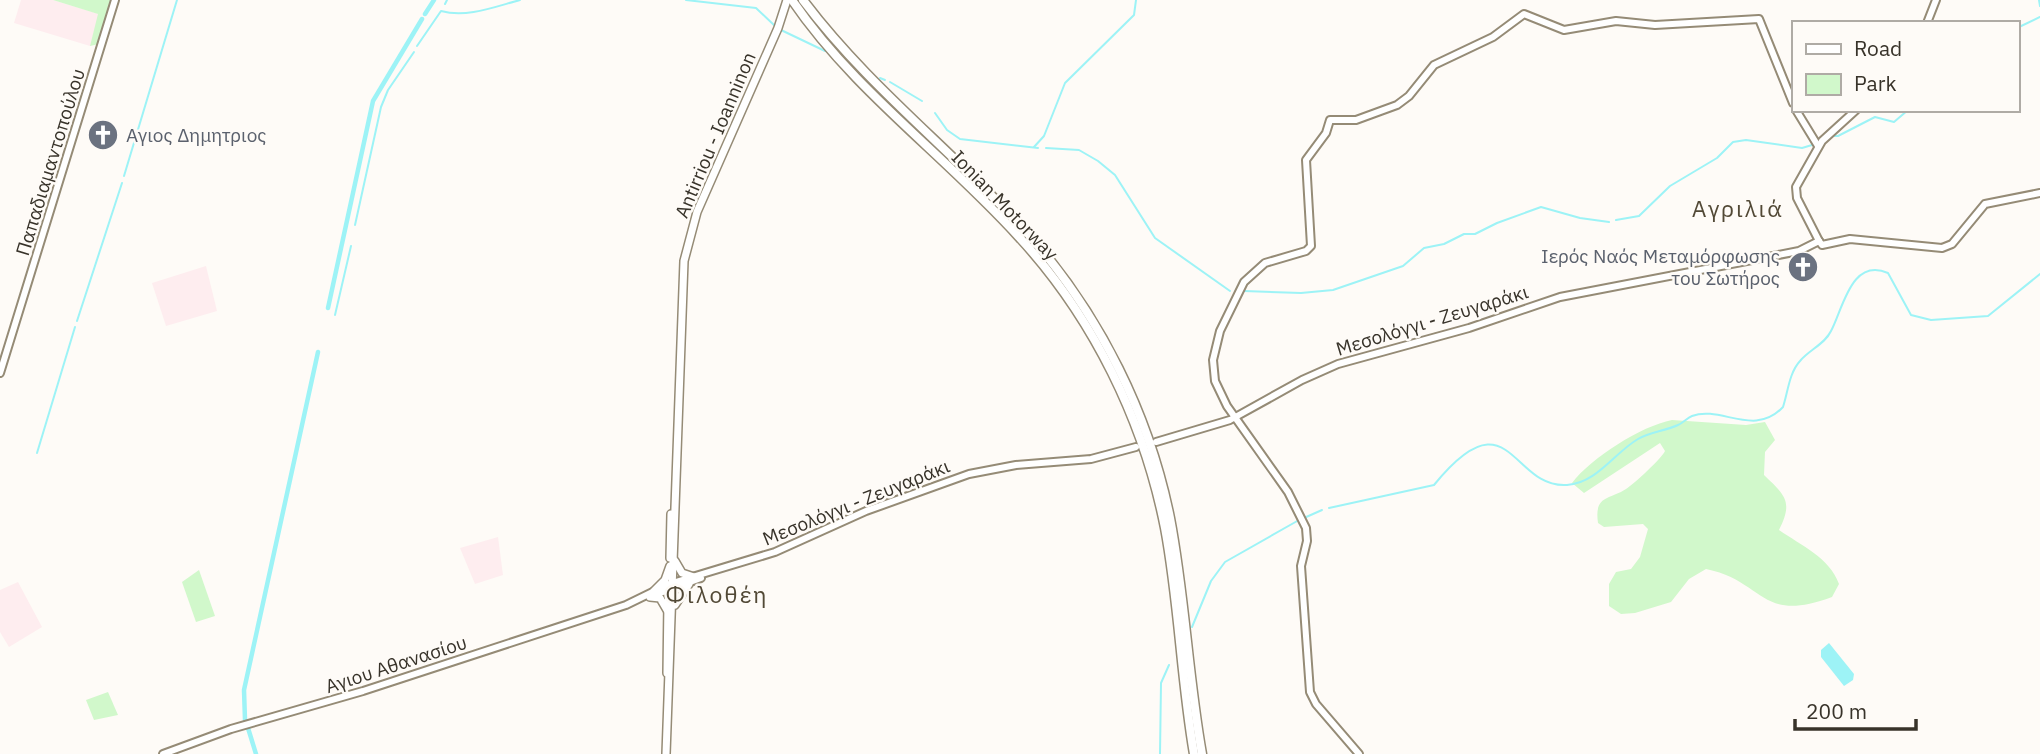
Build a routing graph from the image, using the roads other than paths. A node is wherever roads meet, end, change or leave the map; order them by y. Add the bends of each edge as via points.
1 (115, 0) edge
2 (790, 0) edge
3 (803, 0) edge
4 (1936, 0) edge
5 (813, 21) junction
6 (1928, 21) edge
7 (1792, 101) edge
8 (1797, 112) edge
9 (1854, 112) edge
10 (1818, 146) junction
11 (2040, 193) edge
12 (1819, 241) junction
13 (0, 373) edge
14 (1236, 417) junction
15 (1156, 442) dead end
16 (1136, 447) dead end
17 (672, 562) junction
18 (691, 580) junction
19 (671, 587) junction
20 (652, 594) junction
21 (670, 613) junction
22 (163, 754) edge
23 (666, 754) edge
24 (1195, 754) edge
25 (1202, 754) edge
26 (1359, 754) edge

1 - 13 main road, Παπαδιαμαντοπούλου
2 - 5 highway, Ionian Motorway
2 - 17 main road, Antirriou - Ioanninon via 688,238 681,288
3 - 5 highway, Ionian Motorway
4 - 6 main road
5 - 24 highway, Ionian Motorway via 855,77 1022,240 1071,303 1105,359 1141,443 1164,526
5 - 25 highway, Ionian Motorway via 1031,237 1064,278 1107,346 1140,419 1165,494
7 - 14 main road via 1759,19 1660,25 1616,21 1564,30 1523,14 1493,37 1434,65 1396,105 1356,120 1331,119 1306,160 1311,246 1265,262 1248,278 1234,297 1213,349 1217,386
8 - 10 main road
9 - 10 main road
10 - 12 main road via 1796,190
11 - 12 main road, Μεσολόγγι - Ζευγαράκι via 1985,204 1951,244 1941,248 1858,239 1822,245
12 - 14 main road, Μεσολόγγι - Ζευγαράκι via 1799,251 1560,298 1330,367
14 - 15 main road, Μεσολόγγι - Ζευγαράκι
14 - 26 main road via 1298,508 1306,528 1301,566 1310,692
16 - 18 main road, Μεσολόγγι - Ζευγαράκι via 1091,459 1004,466 969,474 866,511 775,552
17 - 18 main road
17 - 19 main road, Antirriou - Ioanninon
17 - 20 main road via 666,580
18 - 19 main road, Μεσολόγγι - Ζευγαράκι
18 - 21 main road
19 - 20 main road, Αγιου Αθανασίου
19 - 21 main road, Antirriou - Ioanninon
20 - 21 main road
20 - 22 main road, Αγιου Αθανασίου
21 - 23 main road, Antirriou - Ioanninon

